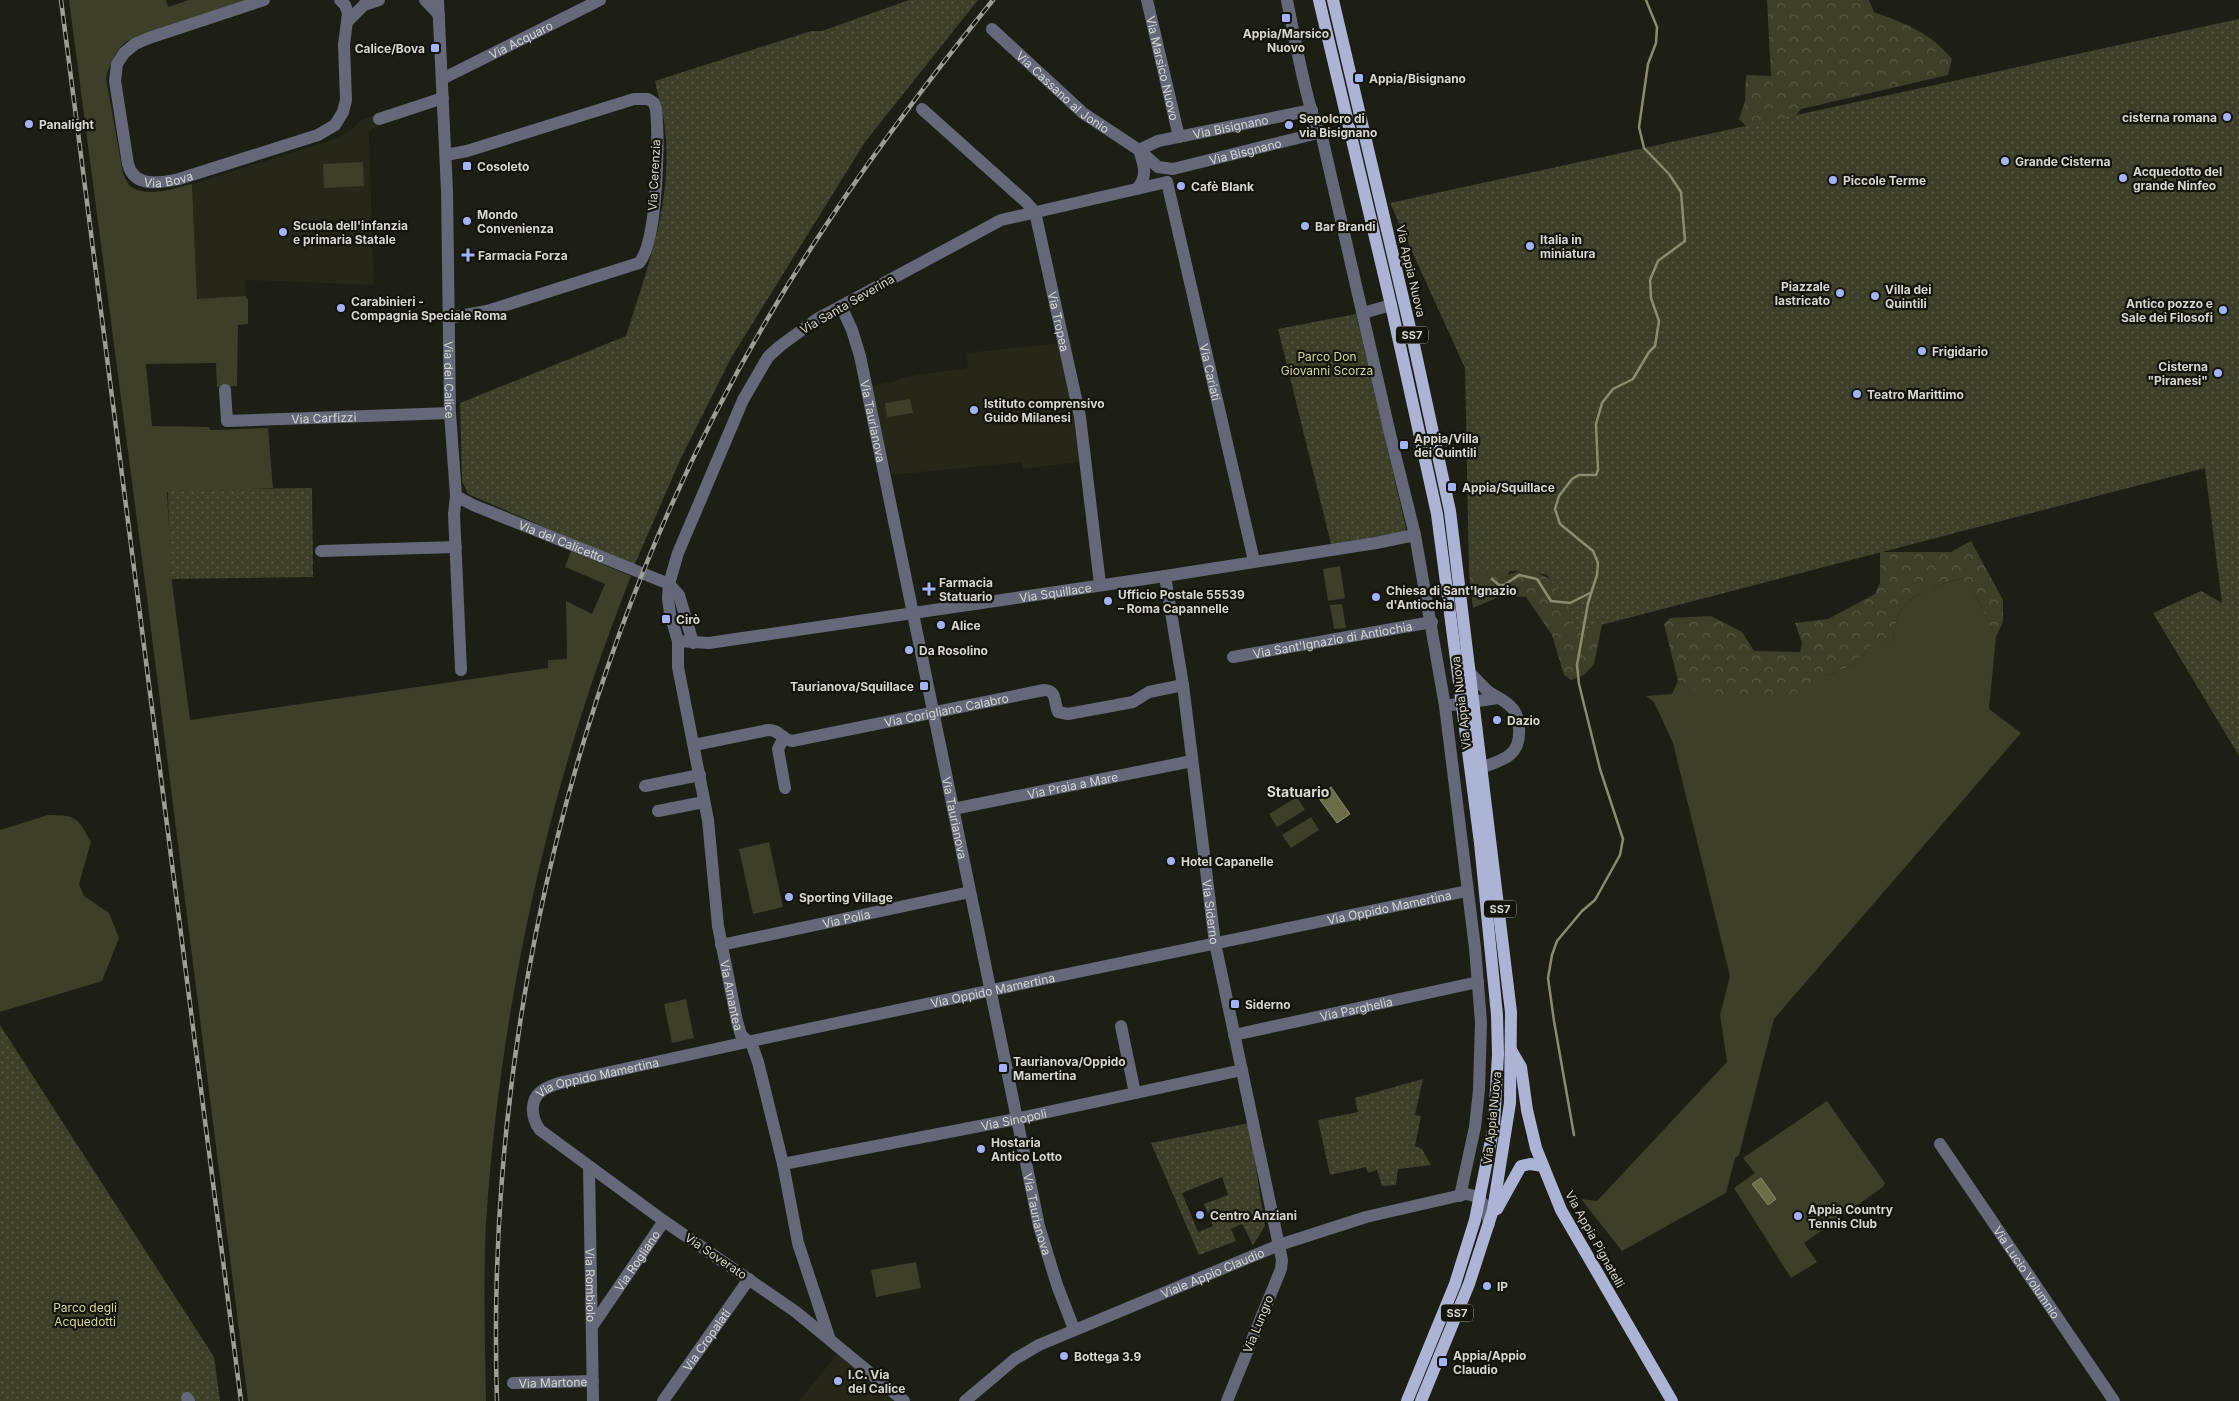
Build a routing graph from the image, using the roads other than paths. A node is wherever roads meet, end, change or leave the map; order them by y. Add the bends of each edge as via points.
1 (264, 0) edge
2 (340, 0) edge
3 (379, 0) edge
4 (425, 0) edge
5 (438, 0) edge
6 (600, 0) edge
7 (1147, 0) edge
8 (1287, 0) edge
9 (1319, 0) edge
10 (1333, 0) edge
11 (439, 15) junction
12 (348, 21) junction
13 (992, 29) dead end
14 (442, 80) junction
15 (442, 98) junction
16 (922, 110) dead end
17 (1312, 110) junction
18 (379, 119) dead end
19 (1318, 133) junction
20 (1178, 137) junction
21 (1139, 150) junction
22 (446, 155) junction
23 (1173, 168) junction
24 (1167, 182) junction
25 (1137, 189) junction
26 (1035, 212) junction
27 (1391, 305) junction
28 (841, 306) junction
29 (1363, 313) junction
30 (448, 318) junction
31 (225, 390) dead end
32 (450, 413) junction
33 (456, 496) junction
34 (1415, 535) junction
35 (456, 547) junction
36 (321, 551) dead end
37 (1254, 561) junction
38 (1165, 576) junction
39 (670, 584) junction
40 (1100, 584) junction
41 (913, 612) junction
42 (1432, 622) junction
43 (678, 641) junction
44 (693, 643) junction
45 (1234, 657) dead end
46 (461, 670) dead end
47 (1472, 674) junction
48 (1184, 685) junction
49 (1498, 698) junction
50 (1469, 703) junction
51 (1445, 706) junction
52 (932, 713) junction
53 (784, 737) junction
54 (694, 745) junction
55 (1192, 761) junction
56 (1483, 767) junction
57 (700, 776) junction
58 (645, 786) dead end
59 (785, 788) dead end
60 (704, 802) junction
61 (953, 809) junction
62 (658, 811) dead end
63 (1467, 891) junction
64 (970, 892) junction
65 (1215, 943) junction
66 (721, 945) junction
67 (1478, 982) junction
68 (990, 990) junction
69 (1121, 1026) dead end
70 (1234, 1035) junction
71 (749, 1041) junction
72 (1498, 1042) junction
73 (1511, 1050) junction
74 (1242, 1070) junction
75 (1135, 1093) junction
76 (533, 1110) joint
77 (1016, 1119) junction
78 (1940, 1144) dead end
79 (783, 1164) junction
80 (1543, 1166) junction
81 (589, 1167) junction
82 (1460, 1196) junction
83 (1480, 1199) junction
84 (664, 1221) junction
85 (1489, 1224) junction
86 (1279, 1245) junction
87 (749, 1279) junction
88 (593, 1325) junction
89 (1074, 1329) junction
90 (829, 1337) junction
91 (593, 1381) junction
92 (512, 1383) dead end
93 (593, 1401) edge
94 (664, 1401) edge
95 (904, 1401) edge
96 (966, 1401) edge
97 (1227, 1401) edge
98 (1407, 1401) edge
99 (1421, 1401) edge
100 (1672, 1401) edge
101 (2114, 1401) edge

1 - 12 street, Via Bova via 149,38 129,48 122,56 116,72 116,90 129,167 137,178 156,183 179,179 318,135 331,128 340,118 346,100 344,45
2 - 12 street via 348,10
3 - 12 street via 364,5
4 - 11 street
5 - 11 street, Via del Calice
6 - 14 street, Via Acquaro
7 - 20 street, Via Marsico Nuovo
8 - 17 street, Via Appia Nuova
9 - 27 main road, Via Appia Nuova / SS7
10 - 47 main road, Via Appia Nuova / SS7 via 1444,478
11 - 14 street, Via del Calice
13 - 21 street, Via Cassano al Jonio via 1082,113
14 - 15 street, Via del Calice
15 - 18 street
15 - 22 street, Via del Calice
16 - 26 street
17 - 19 street, Via Appia Nuova
17 - 20 street, Via Bisignano
19 - 23 street, Via Bisgnano
19 - 29 street, Via Appia Nuova via 1322,137
20 - 21 street, Via Bisignano via 1152,143
21 - 23 street, Via Cassano al Jonio via 1158,167
21 - 25 street via 1145,175
22 - 30 street, Via del Calice
22 - 30 street, Via Cerenzia via 634,99 648,99 656,109 655,194 647,248 640,263 487,311
23 - 24 street
24 - 25 street, Via Santa Severina
24 - 37 street, Via Cariati
25 - 26 street, Via Santa Severina
26 - 28 street, Via Santa Severina via 989,225
26 - 40 street, Via Tropea via 1080,417
27 - 29 street
27 - 50 main road, Via Appia Nuova / SS7 via 1437,514
28 - 39 street, Via Santa Severina via 792,336 768,358 760,371 743,400 687,530
28 - 41 street, Via Taurianova via 860,356
29 - 34 street, Via Appia Nuova
30 - 32 street, Via del Calice
31 - 32 street, Via Carfizzi via 227,421
32 - 33 street, Via del Calice
33 - 35 street, Via del Calice
33 - 39 street, Via del Calicetto
34 - 37 street, Via Squillace
34 - 42 street, Via Appia Nuova
35 - 36 street
35 - 46 street, Via del Calice
37 - 38 street, Via Squillace
38 - 40 street, Via Squillace
38 - 48 street, Via Siderno
39 - 43 street, Via Santa Severina via 669,611
39 - 44 street via 679,595
40 - 41 street, Via Squillace
41 - 44 street, Via Squillace
41 - 52 street, Via Taurianova
42 - 45 street, Via Sant'Ignazio di Antiochia
42 - 51 street, Via Appia Nuova
43 - 44 street, Via Squillace
43 - 54 street, Via Amantea via 677,662
47 - 49 street
47 - 50 main road, Via Appia Nuova / SS7
48 - 52 street, Via Corigliano Calabro via 1149,692 1133,702 1068,714 1058,712 1053,694 1046,689
48 - 55 street, Via Siderno
49 - 50 street
49 - 56 street via 1516,713 1519,741 1508,756
50 - 51 street
50 - 56 main road, Via Appia Nuova / SS7
50 - 72 main road, Via Appia Nuova / SS7
51 - 63 street, Via Appia Nuova
52 - 53 street, Via Corigliano Calabro via 792,741
52 - 61 street, Via Taurianova
53 - 54 street, Via Corigliano Calabro via 768,730
53 - 59 street via 778,751
54 - 57 street, Via Amantea
55 - 61 street, Via Praia a Mare
55 - 65 street, Via Siderno
56 - 73 main road, Via Appia Nuova / SS7 via 1511,1003
57 - 58 street
57 - 60 street, Via Amantea
60 - 62 street
60 - 66 street, Via Amantea via 712,847
61 - 64 street, Via Taurianova
63 - 65 street, Via Oppido Mamertina
63 - 67 street, Via Appia Nuova
64 - 66 street, Via Polia
64 - 68 street, Via Taurianova
65 - 68 street, Via Oppido Mamertina
65 - 70 street, Via Siderno
66 - 71 street, Via Amantea via 740,1031
67 - 70 street, Via Parghelia
67 - 82 street, Via Appia Nuova via 1479,1090 1474,1135
68 - 71 street, Via Oppido Mamertina
68 - 77 street, Via Taurianova
69 - 75 street
70 - 74 street, Via Siderno
71 - 76 street, Via Oppido Mamertina via 548,1088 537,1096
71 - 79 street, Via Amantea via 760,1070
72 - 73 main road
72 - 83 main road, Via Appia Nuova / SS7 via 1494,1125
73 - 80 main road, Via Appia Pignatelli via 1521,1067 1530,1125
73 - 85 main road, Via Appia Nuova / SS7 via 1507,1129
74 - 75 street, Via Sinopoli
74 - 86 street, Via Siderno
75 - 77 street, Via Sinopoli
76 - 81 street, Via Soverato via 540,1130
77 - 79 street, Via Sinopoli
77 - 89 street, Via Taurianova via 1043,1241
78 - 101 street, Via Lucio Volumnio
79 - 90 street, Via Amantea via 801,1255
80 - 85 main road via 1527,1164 1519,1168
80 - 100 main road, Via Appia Pignatelli via 1574,1234
81 - 84 street, Via Soverato
81 - 88 street, Via Rombiolo
82 - 83 street, Viale Appio Claudio
82 - 86 street, Viale Appio Claudio via 1366,1217
83 - 85 street via 1487,1211
83 - 98 main road, Via Appia Nuova / SS7 via 1454,1284
84 - 87 street, Via Soverato
84 - 88 street, Via Rogliano
85 - 99 main road, Via Appia Nuova / SS7 via 1469,1284
86 - 89 street, Viale Appio Claudio
86 - 97 street, Via Lungro via 1281,1269
87 - 90 street, Via Soverato
87 - 94 street, Via Cropalati
88 - 91 street, Via Rombiolo
89 - 96 street, Viale Appio Claudio via 1023,1354
90 - 95 street, Via Soverato
91 - 92 street, Via Martone
91 - 93 street, Via Rombiolo

